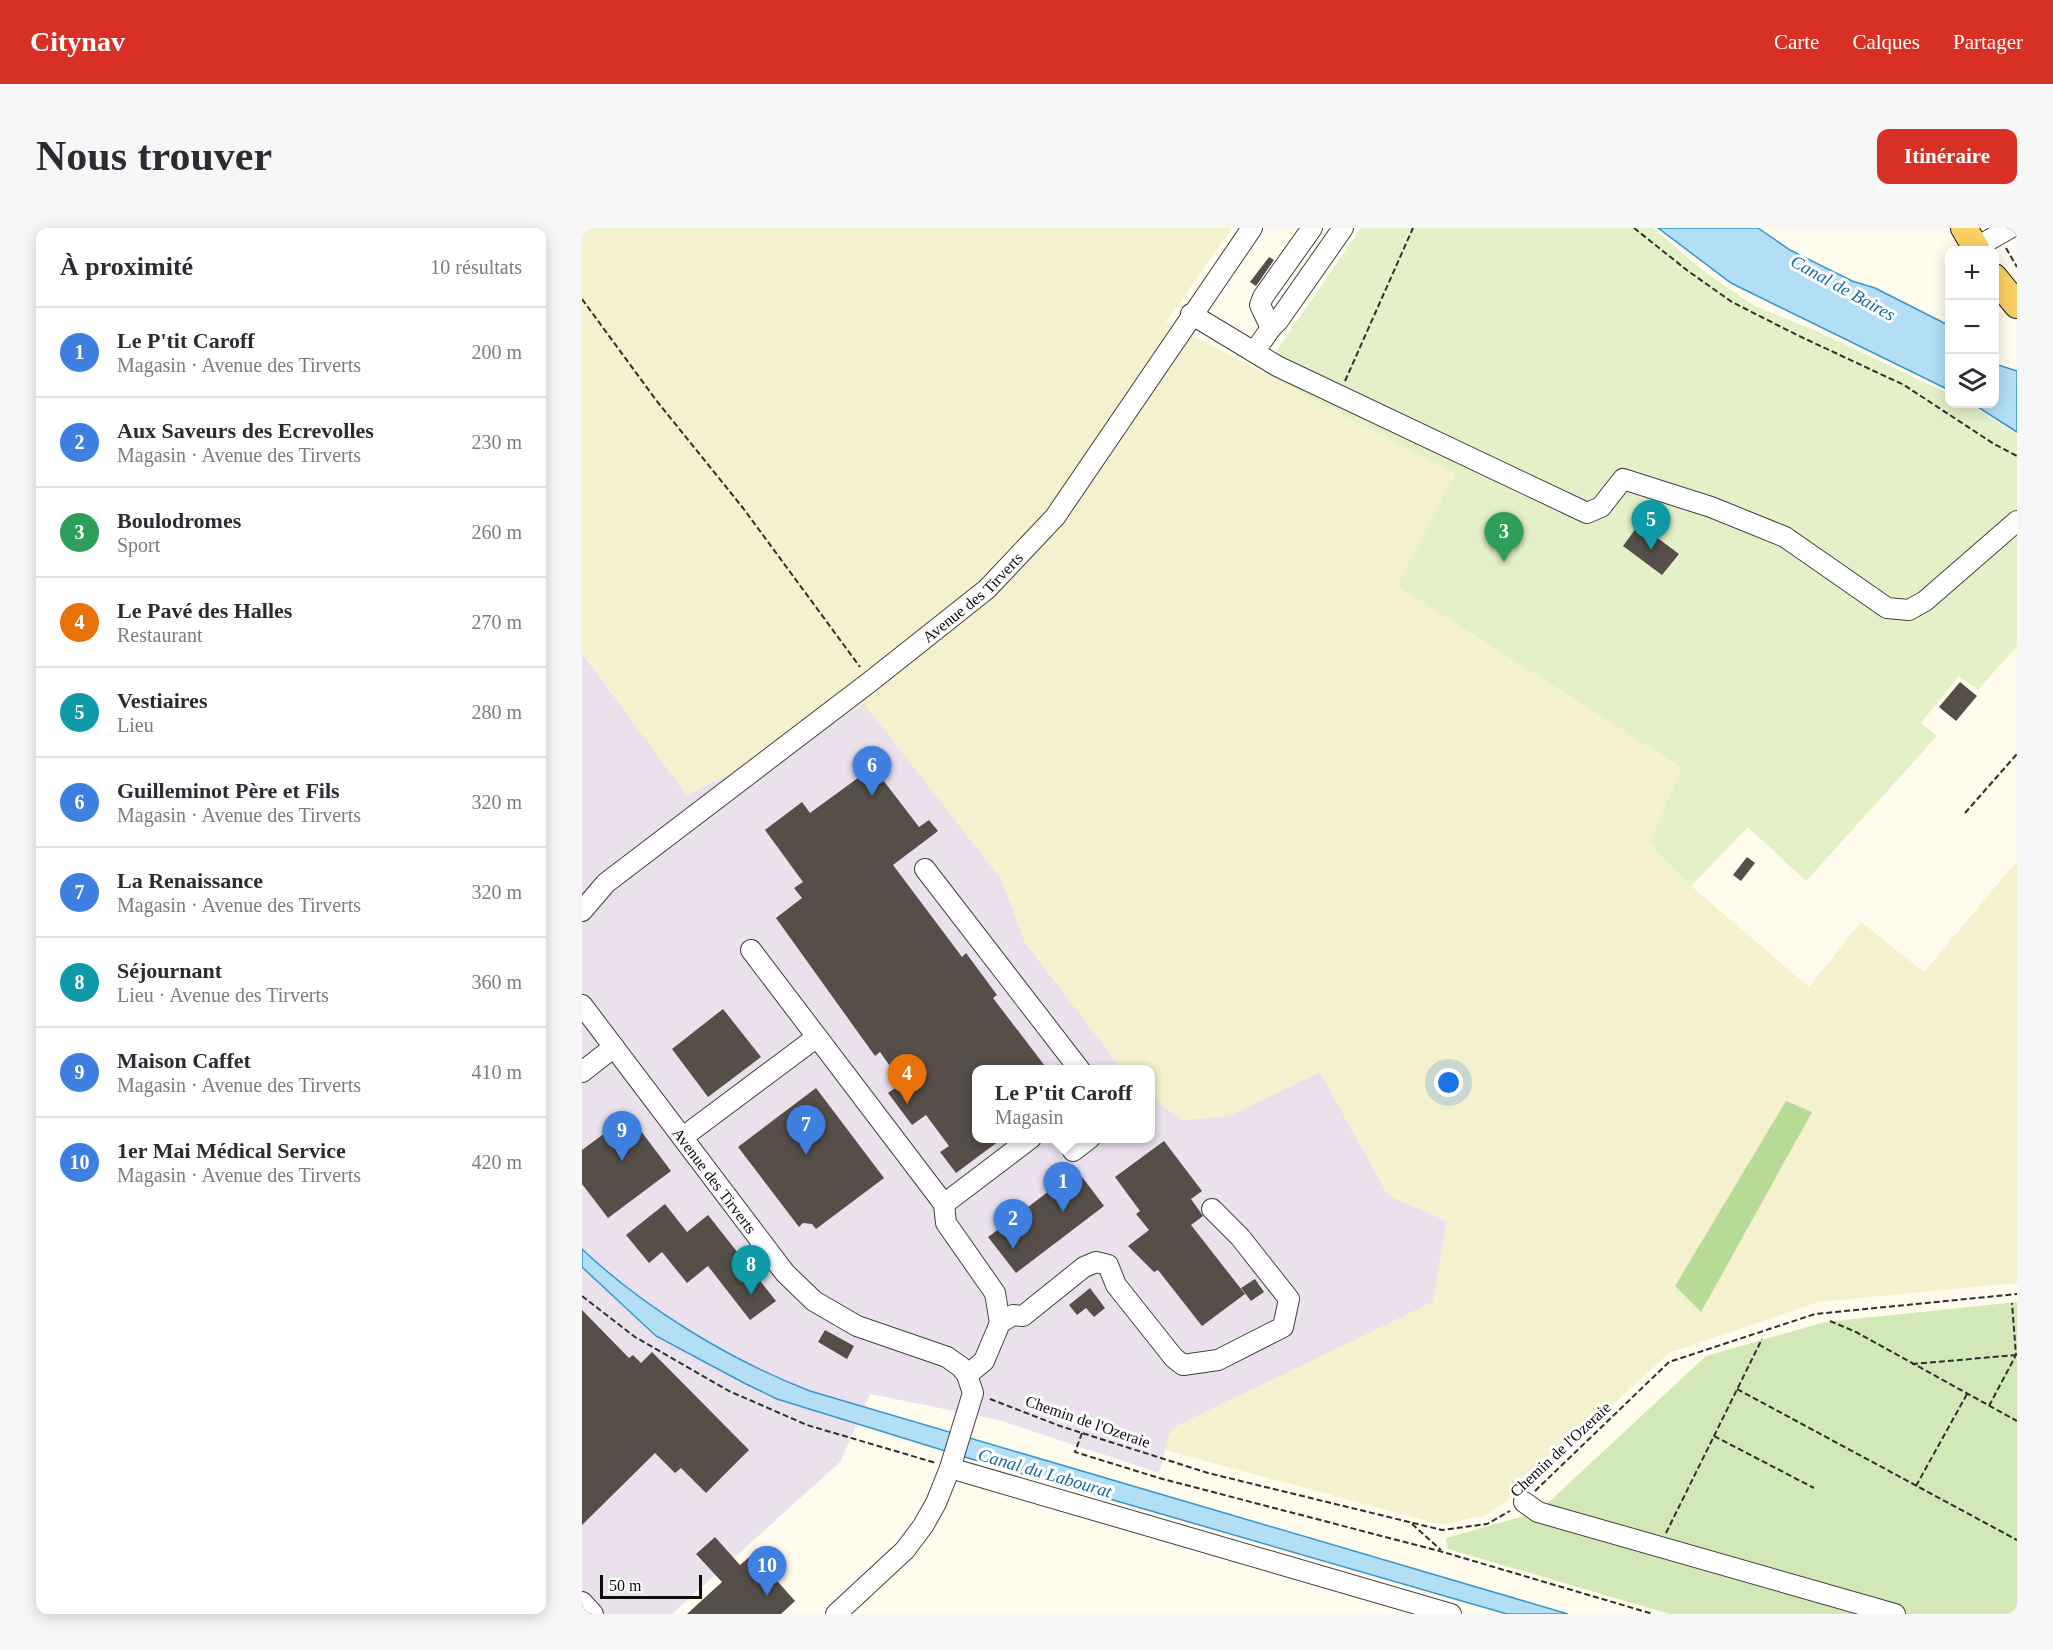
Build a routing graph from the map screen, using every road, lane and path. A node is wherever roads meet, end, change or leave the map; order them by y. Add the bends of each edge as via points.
1 (1252, 228) edge
2 (1312, 228) edge
3 (1343, 228) edge
4 (1413, 228) edge
5 (1634, 228) edge
6 (2005, 231) edge
7 (1972, 242) edge
8 (2017, 267) edge
9 (1999, 282) edge
10 (582, 299) edge
11 (2017, 305) edge
12 (1191, 314) junction
13 (1271, 328) junction
14 (1254, 352) junction
15 (1339, 395) junction
16 (2017, 456) edge
17 (2017, 521) edge
18 (871, 681) junction
19 (2017, 754) edge
20 (1965, 813) dead end
21 (925, 869) dead end
22 (606, 883) junction
23 (582, 894) edge
24 (582, 911) edge
25 (751, 950) dead end
26 (582, 1005) edge
27 (817, 1037) junction
28 (614, 1047) junction
29 (1076, 1065) edge
30 (582, 1072) edge
31 (683, 1137) junction
32 (1025, 1143) edge
33 (1083, 1143) edge
34 (1073, 1151) dead end
35 (1212, 1209) dead end
36 (945, 1214) junction
37 (2017, 1294) edge
38 (582, 1296) edge
39 (2012, 1303) dead end
40 (1830, 1321) dead end
41 (1000, 1323) junction
42 (1762, 1340) dead end
43 (2017, 1355) edge
44 (1912, 1364) junction
45 (970, 1384) junction
46 (1737, 1389) junction
47 (1967, 1394) junction
48 (1989, 1406) junction
49 (2017, 1421) edge
50 (1082, 1433) junction
51 (1714, 1436) junction
52 (952, 1462) junction
53 (1916, 1486) junction
54 (1814, 1488) dead end
55 (1524, 1502) junction
56 (1410, 1522) junction
57 (2017, 1540) edge
58 (1660, 1546) junction
59 (1443, 1552) junction
60 (582, 1602) edge
61 (593, 1614) edge
62 (837, 1614) edge
63 (1451, 1614) edge
64 (1653, 1614) edge
65 (1895, 1614) edge

1 - 12 street, Avenue des Tirverts
2 - 13 street via 1263,297 1260,305
3 - 13 street
4 - 15 path
5 - 16 path via 1732,302 1904,385
6 - 7 street
6 - 8 path
9 - 11 main road
10 - 18 path
12 - 14 street
12 - 18 street, Avenue des Tirverts via 1055,517 987,589
13 - 14 street
14 - 15 street
15 - 17 street via 1587,513 1601,507 1623,479 1711,507 1785,537 1887,608 1910,610 1925,601
18 - 22 street, Avenue des Tirverts
19 - 20 path
21 - 29 street
22 - 23 street, Avenue des Tirverts
22 - 24 street, Avenue des Tirverts
25 - 27 street
26 - 28 street, Avenue des Tirverts
27 - 31 street
27 - 36 street
28 - 30 street
28 - 31 street, Avenue des Tirverts
31 - 45 street, Avenue des Tirverts via 785,1273 814,1301 857,1326 946,1357 961,1367
32 - 36 street
33 - 34 street
35 - 41 street via 1240,1237 1289,1299 1283,1327 1218,1360 1184,1365 1174,1358 1116,1285 1108,1265 1096,1263 1083,1268 1023,1316 1013,1315
36 - 41 street via 995,1293
37 - 55 path, Chemin de l'Ozeraie via 1815,1314 1669,1362
38 - 52 path via 635,1337 729,1391 807,1425
39 - 43 path
40 - 44 path
41 - 45 street
42 - 46 path
43 - 44 path
43 - 48 path
44 - 47 path
45 - 50 path, Chemin de l'Ozeraie
45 - 52 street
46 - 51 path
46 - 53 path
47 - 48 path
47 - 53 path
48 - 49 path
50 - 56 path, Chemin de l'Ozeraie via 1208,1473
50 - 59 path via 1075,1452 1159,1478
51 - 54 path
51 - 58 path
52 - 62 street via 936,1503 905,1550
52 - 63 street
53 - 57 path
55 - 56 path, Chemin de l'Ozeraie via 1487,1524 1442,1530
55 - 58 street via 1538,1512
56 - 59 path
58 - 65 street
59 - 64 path
60 - 61 street

